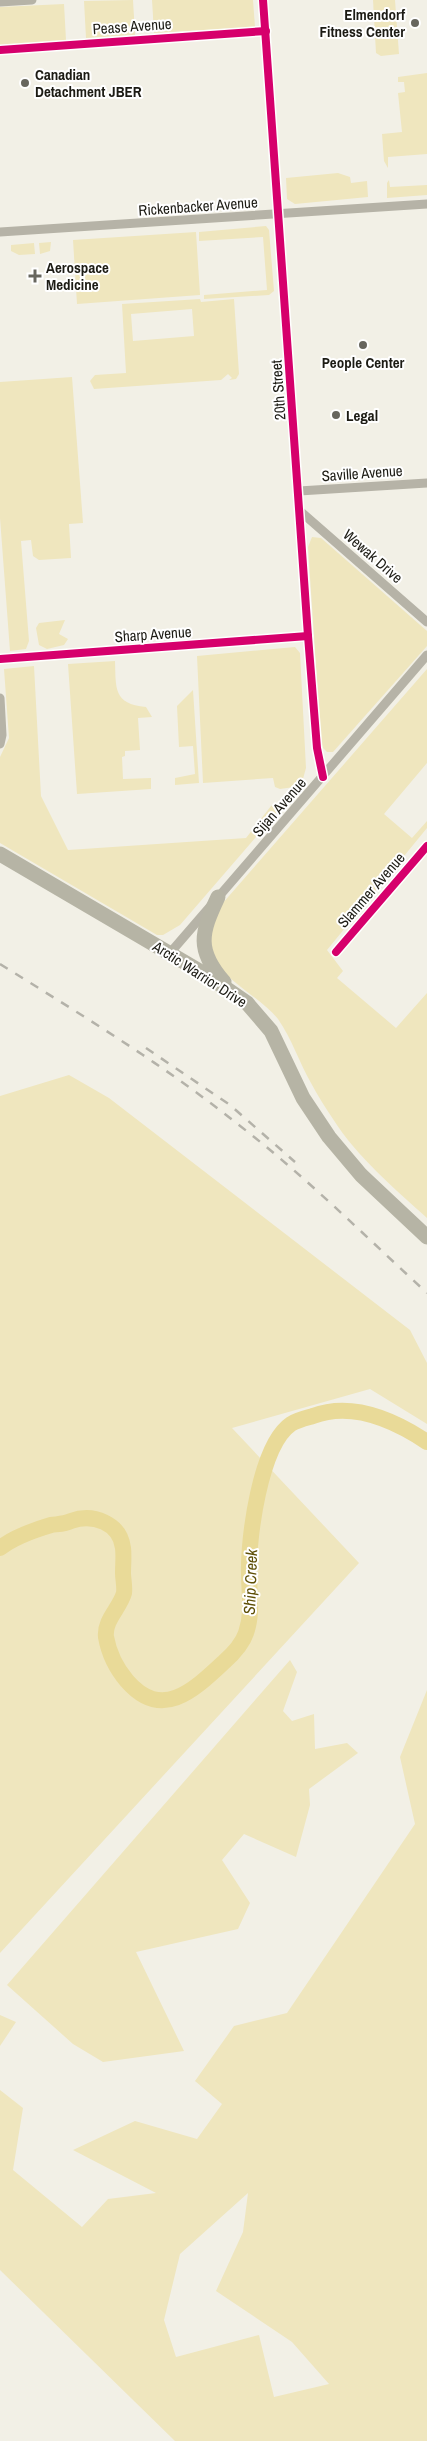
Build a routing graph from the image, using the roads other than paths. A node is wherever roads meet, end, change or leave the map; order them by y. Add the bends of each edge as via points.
1 (32, 0) edge
2 (264, 0) edge
3 (0, 2) edge
4 (266, 31) junction
5 (0, 50) edge
6 (427, 204) edge
7 (280, 214) junction
8 (0, 232) edge
9 (427, 483) edge
10 (299, 491) junction
11 (300, 511) junction
12 (427, 622) edge
13 (308, 636) junction
14 (427, 655) edge
15 (0, 659) edge
16 (0, 698) edge
17 (0, 744) edge
18 (323, 777) junction
19 (427, 846) edge
20 (0, 854) edge
21 (218, 897) junction
22 (336, 952) dead end
23 (170, 953) junction
24 (235, 994) junction
25 (427, 1236) edge

1 - 3 street
2 - 4 street, 20th Street
4 - 5 street, Pease Avenue
4 - 7 street, 20th Street
6 - 7 street, Rickenbacker Avenue
7 - 8 street, Rickenbacker Avenue
7 - 10 street, 20th Street
9 - 10 street, Saville Avenue
10 - 11 street, 20th Street
11 - 12 street, Wewak Drive
11 - 13 street, 20th Street
13 - 15 street, Sharp Avenue
13 - 18 street, 20th Street via 317,748
14 - 18 street, Sijan Avenue
16 - 17 street
18 - 21 street, Sijan Avenue
19 - 22 street, Slammer Avenue
20 - 23 main road, Arctic Warrior Drive
21 - 23 street, Sijan Avenue
21 - 24 main road via 205,926 206,958
23 - 24 main road, Arctic Warrior Drive
24 - 25 main road, Arctic Warrior Drive via 257,1013 271,1031 303,1098 338,1149 361,1175

